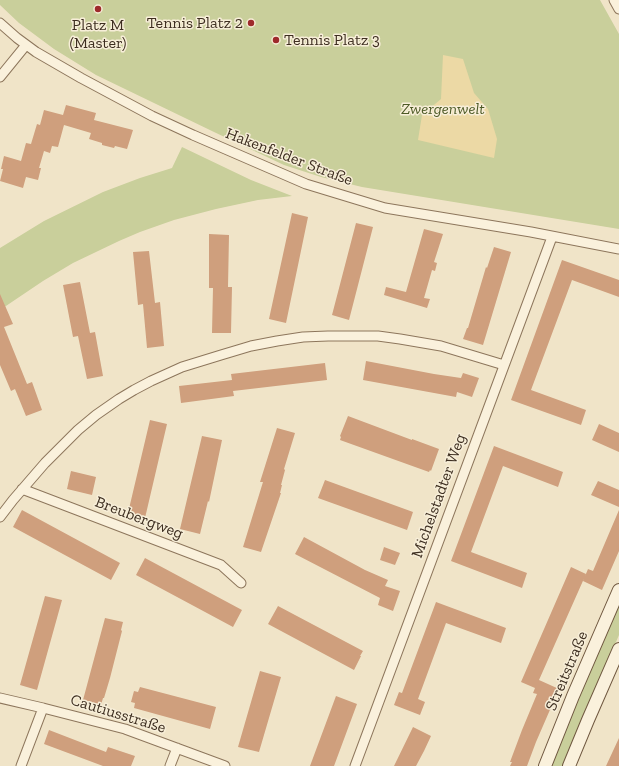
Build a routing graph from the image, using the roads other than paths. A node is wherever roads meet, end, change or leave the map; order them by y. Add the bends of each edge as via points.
1 (0, 23) edge
2 (26, 45) junction
3 (0, 77) edge
4 (552, 236) junction
5 (619, 249) edge
6 (504, 365) junction
7 (22, 489) junction
8 (0, 517) edge
9 (241, 583) dead end
10 (619, 590) edge
11 (619, 649) edge
12 (0, 698) edge
13 (43, 708) junction
14 (177, 748) junction
15 (21, 766) edge
16 (170, 766) edge
17 (225, 766) edge
18 (354, 766) edge
19 (545, 766) edge
20 (569, 766) edge

1 - 2 street, Hakenfelder Straße
2 - 3 street
2 - 4 street, Hakenfelder Straße via 161,120 306,184 385,208
4 - 5 street, Hakenfelder Straße
4 - 6 street, Michelstadter Weg
6 - 7 street via 441,346 378,336 303,337 251,346 182,367 146,383 119,399 78,430
6 - 18 street, Michelstadter Weg
7 - 8 street
7 - 9 street, Breubergweg via 221,565
10 - 19 main road, Streitstraße
11 - 20 main road
12 - 13 street, Cautiusstraße
13 - 14 street, Cautiusstraße via 125,729
13 - 15 street
14 - 16 street
14 - 17 street, Cautiusstraße

